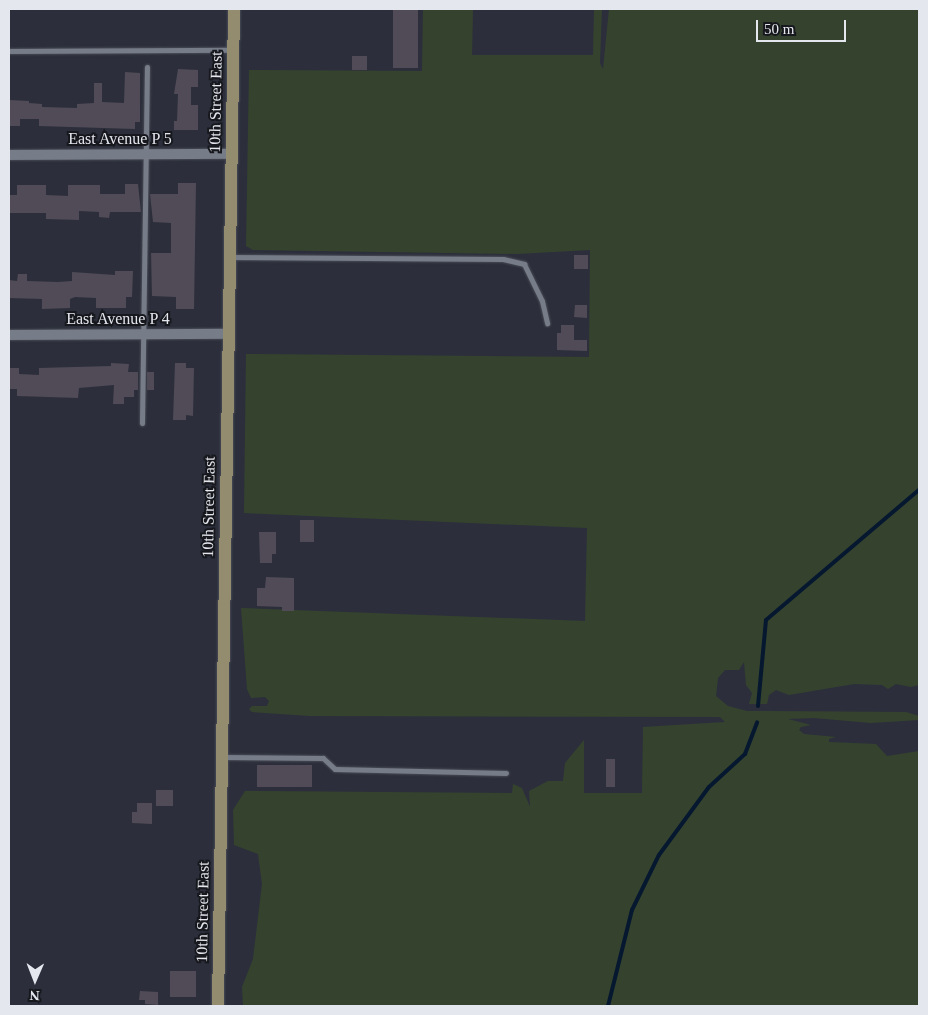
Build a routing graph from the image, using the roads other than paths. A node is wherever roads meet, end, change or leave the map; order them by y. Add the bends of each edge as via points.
1 (234, 9) edge
2 (232, 50) junction
3 (9, 51) edge
4 (147, 67) dead end
5 (146, 154) junction
6 (232, 154) junction
7 (9, 155) edge
8 (229, 257) junction
9 (547, 323) dead end
10 (143, 334) junction
11 (228, 334) junction
12 (9, 335) edge
13 (142, 423) dead end
14 (221, 756) junction
15 (506, 773) dead end
16 (218, 1006) edge

1 - 2 main road, 10th Street East
2 - 3 lane
2 - 6 main road, 10th Street East
4 - 5 lane
5 - 6 street, East Avenue P 5
5 - 7 street, East Avenue P 5
5 - 10 lane
6 - 8 main road, 10th Street East
8 - 9 lane via 503,259 524,264 542,301
8 - 11 main road, 10th Street East
10 - 11 street, East Avenue P 4
10 - 12 street, East Avenue P 4
10 - 13 lane
11 - 14 main road, 10th Street East
14 - 15 lane via 323,758 335,769
14 - 16 main road, 10th Street East

